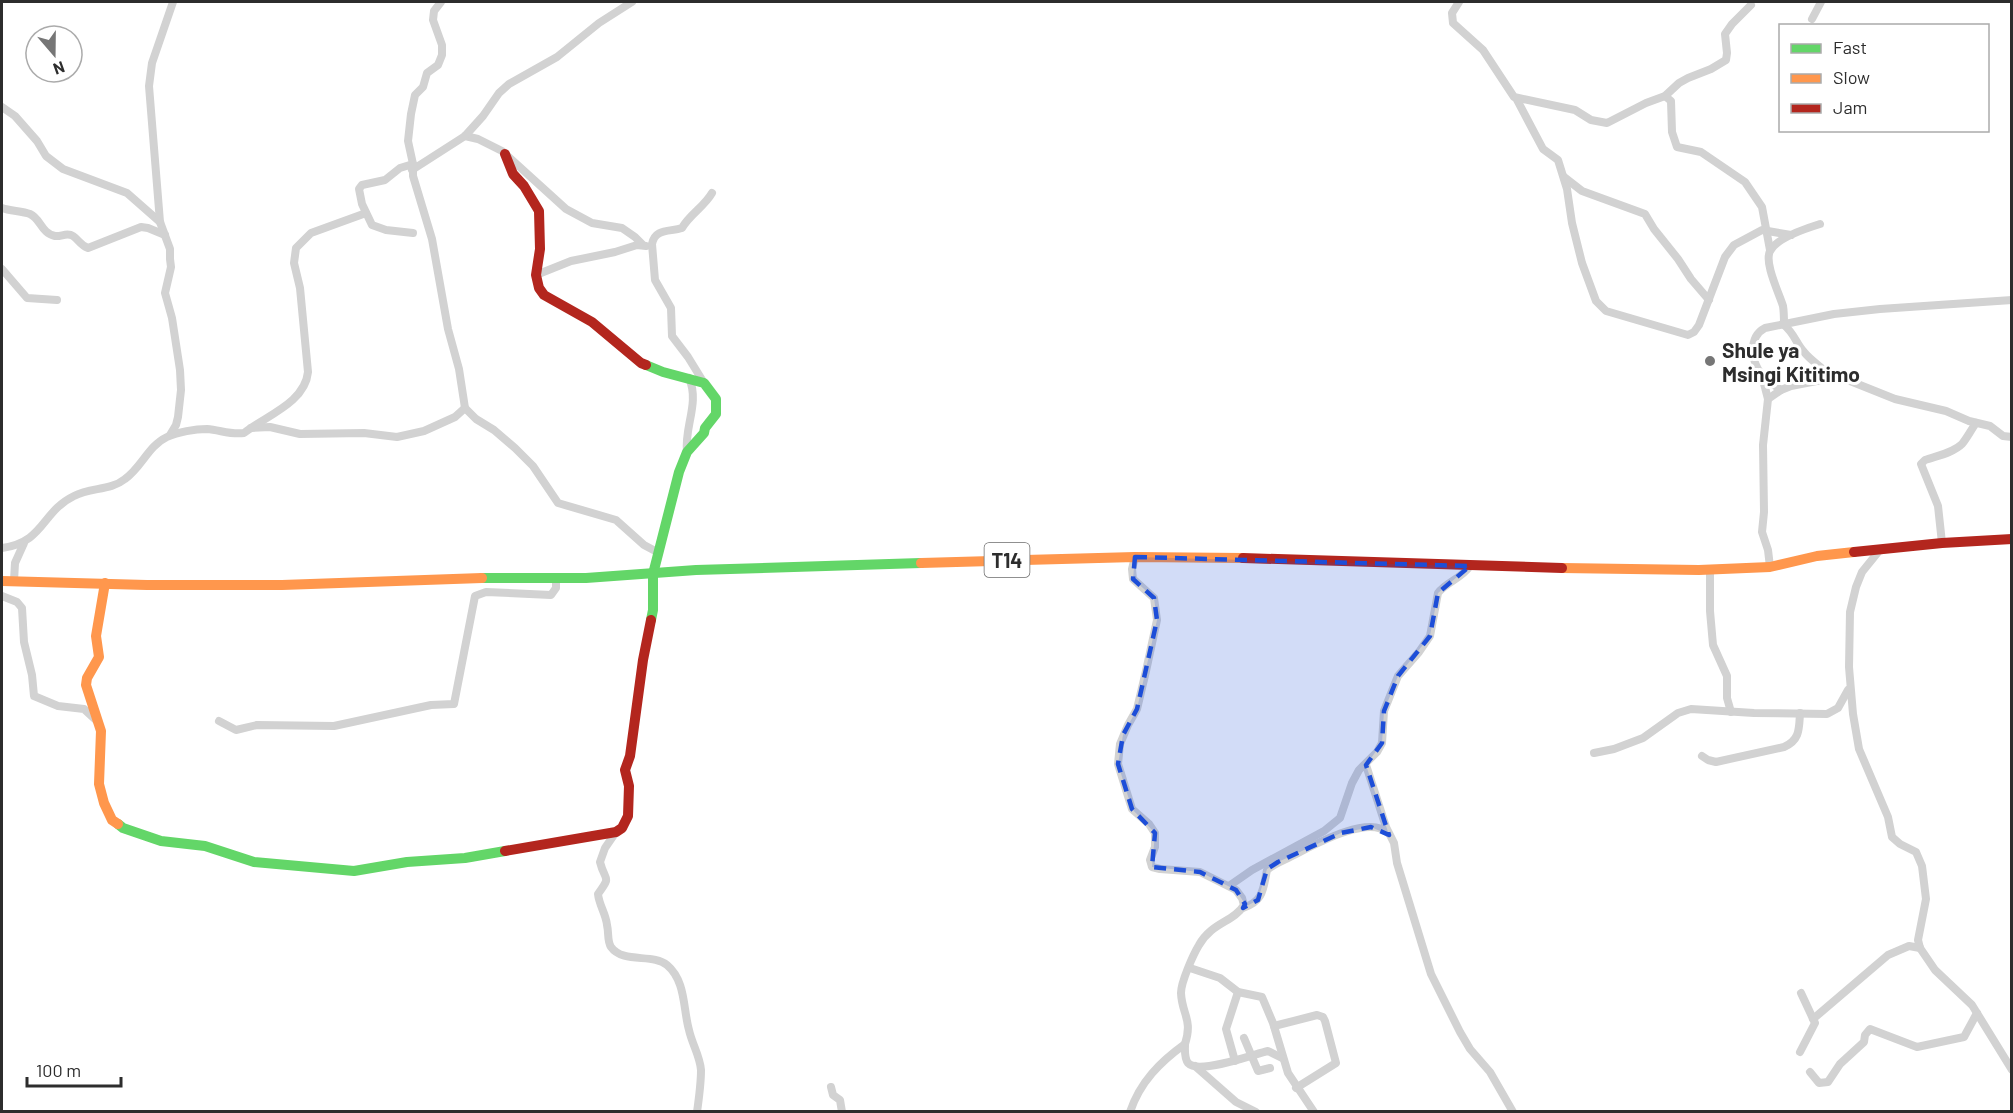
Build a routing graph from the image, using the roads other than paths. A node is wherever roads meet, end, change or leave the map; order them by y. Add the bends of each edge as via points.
1 (173, 2) edge
2 (441, 2) edge
3 (632, 2) edge
4 (1459, 2) edge
5 (1821, 2) edge
6 (1751, 5) dead end
7 (1812, 19) dead end
8 (1665, 96) junction
9 (1516, 98) junction
10 (2, 107) edge
11 (465, 136) junction
12 (505, 154) junction
13 (412, 167) junction
14 (1564, 177) junction
15 (712, 193) dead end
16 (2, 208) edge
17 (366, 213) junction
18 (160, 222) junction
19 (1820, 224) dead end
20 (1768, 230) junction
21 (413, 232) dead end
22 (165, 235) junction
23 (1791, 235) junction
24 (642, 244) junction
25 (652, 250) junction
26 (1770, 250) junction
27 (2, 268) edge
28 (536, 275) junction
29 (57, 300) dead end
30 (1709, 300) junction
31 (2012, 300) edge
32 (1784, 325) junction
33 (1761, 375) junction
34 (689, 378) junction
35 (1832, 378) junction
36 (704, 384) junction
37 (1781, 390) junction
38 (1768, 399) junction
39 (465, 408) junction
40 (1976, 423) junction
41 (249, 428) junction
42 (170, 435) junction
43 (2012, 437) edge
44 (687, 452) junction
45 (2012, 539) edge
46 (25, 542) junction
47 (1942, 543) junction
48 (2, 548) edge
49 (1880, 550) junction
50 (659, 553) junction
51 (1135, 557) junction
52 (1470, 566) junction
53 (1770, 567) junction
54 (1710, 570) junction
55 (653, 574) junction
56 (556, 579) junction
57 (2, 581) edge
58 (14, 581) junction
59 (105, 583) junction
60 (2, 596) edge
61 (1850, 686) junction
62 (1731, 712) junction
63 (1800, 713) junction
64 (219, 721) dead end
65 (98, 722) junction
66 (1594, 753) dead end
67 (1702, 756) dead end
68 (1366, 765) junction
69 (616, 832) junction
70 (1389, 834) junction
71 (1228, 886) junction
72 (1243, 908) junction
73 (1920, 948) junction
74 (1190, 968) junction
75 (1238, 992) junction
76 (1801, 993) dead end
77 (1977, 1013) junction
78 (1813, 1019) junction
79 (1274, 1026) junction
80 (1244, 1038) dead end
81 (1185, 1044) junction
82 (1279, 1046) junction
83 (1268, 1051) junction
84 (1800, 1052) dead end
85 (1250, 1056) junction
86 (1282, 1058) junction
87 (1235, 1060) junction
88 (1194, 1066) junction
89 (1270, 1068) dead end
90 (2012, 1070) edge
91 (1810, 1072) dead end
92 (831, 1087) dead end
93 (1296, 1088) junction
94 (697, 1112) edge
95 (842, 1112) edge
96 (1130, 1112) edge
97 (1256, 1112) edge
98 (1314, 1112) edge
99 (1513, 1112) edge

1 - 18 street via 152,63 149,86
2 - 13 street via 433,20 442,55 416,95 408,141
3 - 11 street via 557,57 509,84
4 - 9 street via 1452,13 1453,23 1483,50
5 - 7 street
6 - 8 street via 1725,34 1726,60 1679,83
8 - 9 street via 1607,123 1591,120 1575,110
8 - 20 street via 1671,101 1671,125 1677,147 1701,152 1745,182 1762,207
9 - 14 street via 1543,149 1556,158
10 - 18 street via 15,116 46,156 63,169 127,194
11 - 12 street
11 - 13 street
12 - 24 street via 562,206 592,223 622,228
12 - 28 main road via 513,174 538,211 540,249
13 - 17 street via 400,168 389,179 360,186
13 - 39 street via 432,239
14 - 30 street via 1582,191 1645,213
14 - 30 street via 1582,263 1596,301 1606,311 1688,335 1694,332
15 - 25 street via 682,228 654,236
16 - 22 street via 29,214 45,232 74,236 88,248 141,227
17 - 21 street via 375,227
17 - 41 street via 311,233 297,248 294,263 306,339 307,381 298,395
18 - 22 street
19 - 23 street
20 - 23 street
20 - 26 street
20 - 30 street via 1757,232 1729,250
22 - 42 street via 171,267 165,292 181,377 178,417
23 - 26 street
24 - 25 street
24 - 28 street via 571,261
25 - 36 street via 655,280 671,308 672,336
26 - 32 street via 1768,262 1783,307
27 - 29 street via 27,298
28 - 34 main road via 544,295 592,322 641,363
31 - 32 street via 1834,314
32 - 33 street via 1765,328 1757,336 1753,350
32 - 35 street via 1804,352
33 - 37 street
33 - 38 street
34 - 36 main road
34 - 44 street via 694,398
35 - 37 street
35 - 40 street via 1852,381 1895,399
36 - 44 main road via 716,397 717,409 704,433
37 - 38 street
38 - 53 street via 1763,432 1762,532
39 - 41 street via 424,431 397,437
39 - 50 street via 515,448 558,503 616,520
40 - 43 street
40 - 47 street via 1956,448 1921,464 1938,506
41 - 42 street via 238,434 210,429
42 - 46 street via 114,487 67,500
44 - 50 main road
45 - 47 main road, T14
46 - 48 street
46 - 58 street via 15,563
47 - 49 main road, T14
49 - 53 main road, T14 via 1818,556
49 - 61 street via 1862,572 1852,600 1848,622
50 - 55 main road
51 - 52 main road, T14
51 - 55 main road, T14 via 730,568
51 - 71 street via 1133,579 1154,598 1157,620 1137,709 1120,744 1119,772 1132,808 1155,833 1155,847 1149,860 1152,867 1200,872
52 - 54 main road, T14
52 - 68 street via 1438,593 1430,636 1398,676 1384,711 1382,743
53 - 54 main road, T14
54 - 62 street via 1713,645 1727,676
55 - 56 main road, T14
55 - 69 main road via 653,610 625,770 628,816
56 - 59 main road, T14 via 449,578 282,585
56 - 64 street via 551,595 486,592 475,596 454,704 334,726 254,725 236,730
57 - 58 main road, T14
58 - 59 main road, T14
59 - 65 main road via 96,636 99,657 86,685
60 - 65 street via 22,608 34,696 63,708 84,709
61 - 63 street via 1844,701 1833,712
61 - 73 street via 1859,750 1888,817 1892,837 1916,852 1922,866 1926,899
62 - 63 street
62 - 66 street via 1688,710 1643,738
63 - 67 street via 1797,737 1784,747 1716,762
65 - 69 main road via 102,736 99,784 108,812 118,826 160,841 205,846 254,861 366,870 413,861 459,859
68 - 70 street
68 - 71 street via 1352,783 1340,819
69 - 94 street via 600,862 608,880 598,894 610,946 618,953 657,960 677,978 701,1069
70 - 72 street via 1371,828 1341,833 1278,862 1267,870 1258,900
70 - 99 street via 1432,975 1470,1049 1490,1072
71 - 72 street via 1242,898
72 - 74 street via 1208,933
73 - 77 street via 1929,963
73 - 78 street via 1909,945 1888,956
74 - 75 street via 1220,978
74 - 81 street via 1182,992 1189,1024
75 - 79 street via 1262,997
75 - 87 street via 1226,1029
76 - 78 street
77 - 90 street
77 - 91 street via 1964,1037 1920,1047 1870,1029 1864,1042 1840,1064 1828,1082 1818,1082
78 - 84 street via 1815,1026
79 - 82 street
79 - 93 street via 1317,1014 1325,1021 1336,1063
80 - 85 street
81 - 88 street via 1187,1060
81 - 96 street via 1157,1065 1143,1083
82 - 83 street
82 - 86 street
83 - 85 street
83 - 86 street
85 - 87 street
85 - 89 street via 1259,1072
86 - 93 street
87 - 88 street
88 - 97 street via 1236,1102
92 - 95 street via 840,1100
93 - 98 street

